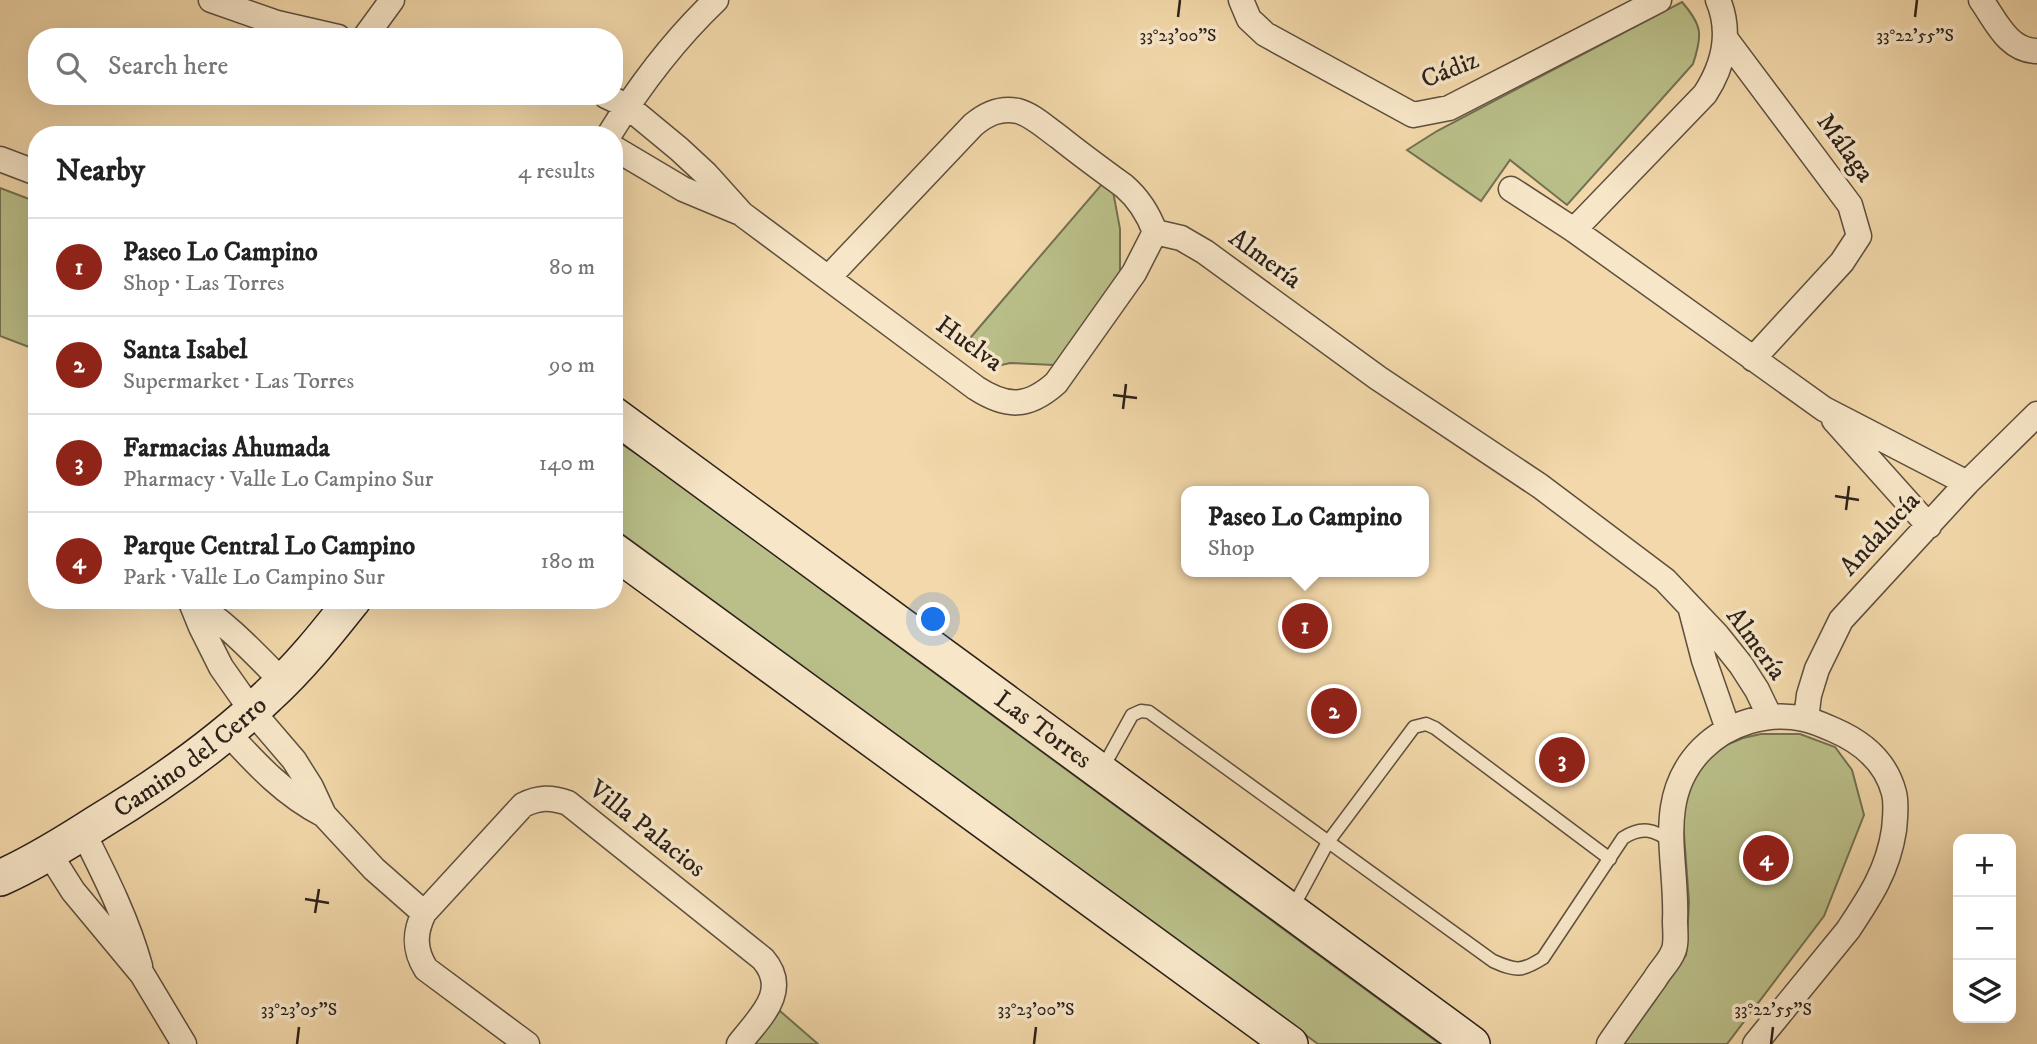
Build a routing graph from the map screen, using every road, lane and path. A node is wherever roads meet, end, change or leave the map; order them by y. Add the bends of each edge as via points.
1 (211, 0) edge
2 (392, 0) edge
3 (716, 0) edge
4 (1241, 0) edge
5 (1659, 0) edge
6 (1717, 0) edge
7 (1981, 0) edge
8 (299, 28) edge
9 (372, 28) edge
10 (1725, 38) junction
11 (2032, 51) edge
12 (623, 94) edge
13 (615, 105) edge
14 (621, 105) edge
15 (610, 126) edge
16 (623, 153) edge
17 (0, 159) edge
18 (28, 170) edge
19 (1510, 189) dead end
20 (742, 214) junction
21 (1574, 230) junction
22 (1155, 232) junction
23 (829, 277) junction
24 (1754, 359) junction
25 (1824, 409) junction
26 (2037, 414) edge
27 (623, 422) edge
28 (1967, 483) junction
29 (1929, 526) junction
30 (623, 558) edge
31 (194, 609) edge
32 (204, 609) edge
33 (346, 609) edge
34 (1691, 609) junction
35 (283, 682) junction
36 (1770, 717) junction
37 (1806, 719) junction
38 (240, 721) junction
39 (1728, 729) junction
40 (1101, 771) junction
41 (83, 832) junction
42 (1328, 842) junction
43 (1672, 843) junction
44 (49, 853) junction
45 (1611, 859) junction
46 (3, 871) edge
47 (1291, 911) junction
48 (424, 913) junction
49 (142, 974) junction
50 (184, 1044) edge
51 (527, 1044) edge
52 (739, 1044) edge
53 (1290, 1044) edge
54 (1472, 1044) edge
55 (1609, 1044) edge
56 (1755, 1044) edge

1 - 8 street
2 - 9 street
3 - 12 street
4 - 5 street, Cádiz via 1250,19 1265,34 1413,116 1449,108
6 - 10 street
7 - 11 street via 2006,36 2018,48
10 - 21 street via 1723,58 1705,94
10 - 24 street, Málaga via 1850,205 1859,236 1842,262
13 - 15 street
14 - 20 street, Huelva via 679,149
16 - 20 street, Huelva via 683,189
17 - 18 street
19 - 21 street
20 - 23 street, Huelva
21 - 24 street
22 - 23 street via 1144,208 1124,186 1036,120 1006,110 973,125
22 - 23 street, Huelva via 1134,273 1056,383 1024,404 990,397
22 - 34 street, Almería via 1194,244 1378,379 1540,486 1665,580
24 - 25 street
25 - 28 street
25 - 29 street
26 - 28 street, Andalucía
27 - 40 street, Las Torres
28 - 29 street, Andalucía
29 - 37 street, Andalucía via 1841,620 1817,669
30 - 53 street
31 - 38 street
32 - 35 street
33 - 35 street, Camino del Cerro
34 - 36 street, Almería via 1741,665
34 - 39 street, Almería
35 - 38 street, Camino del Cerro
36 - 37 street
36 - 39 street
37 - 56 street via 1853,737 1883,770 1894,793 1891,852 1880,880 1848,930
38 - 41 street, Camino del Cerro via 156,786
38 - 48 street via 251,758 285,791 324,815 374,869
39 - 43 street via 1704,747 1679,781 1670,822
40 - 42 lane via 1132,715 1149,712
40 - 47 street, Las Torres
41 - 44 street, Camino del Cerro
41 - 49 street via 115,896
42 - 45 lane via 1509,968 1526,968 1543,958
42 - 45 lane via 1414,727 1426,724
42 - 47 lane
43 - 45 lane via 1661,835 1634,830 1623,838
43 - 55 street via 1674,951
44 - 46 street, Camino del Cerro
44 - 49 street via 73,891
47 - 54 street, Las Torres
48 - 51 street, Villa Palacios via 415,941 426,969
48 - 52 street, Villa Palacios via 523,805 546,797 568,803 769,966 774,993
49 - 50 street

